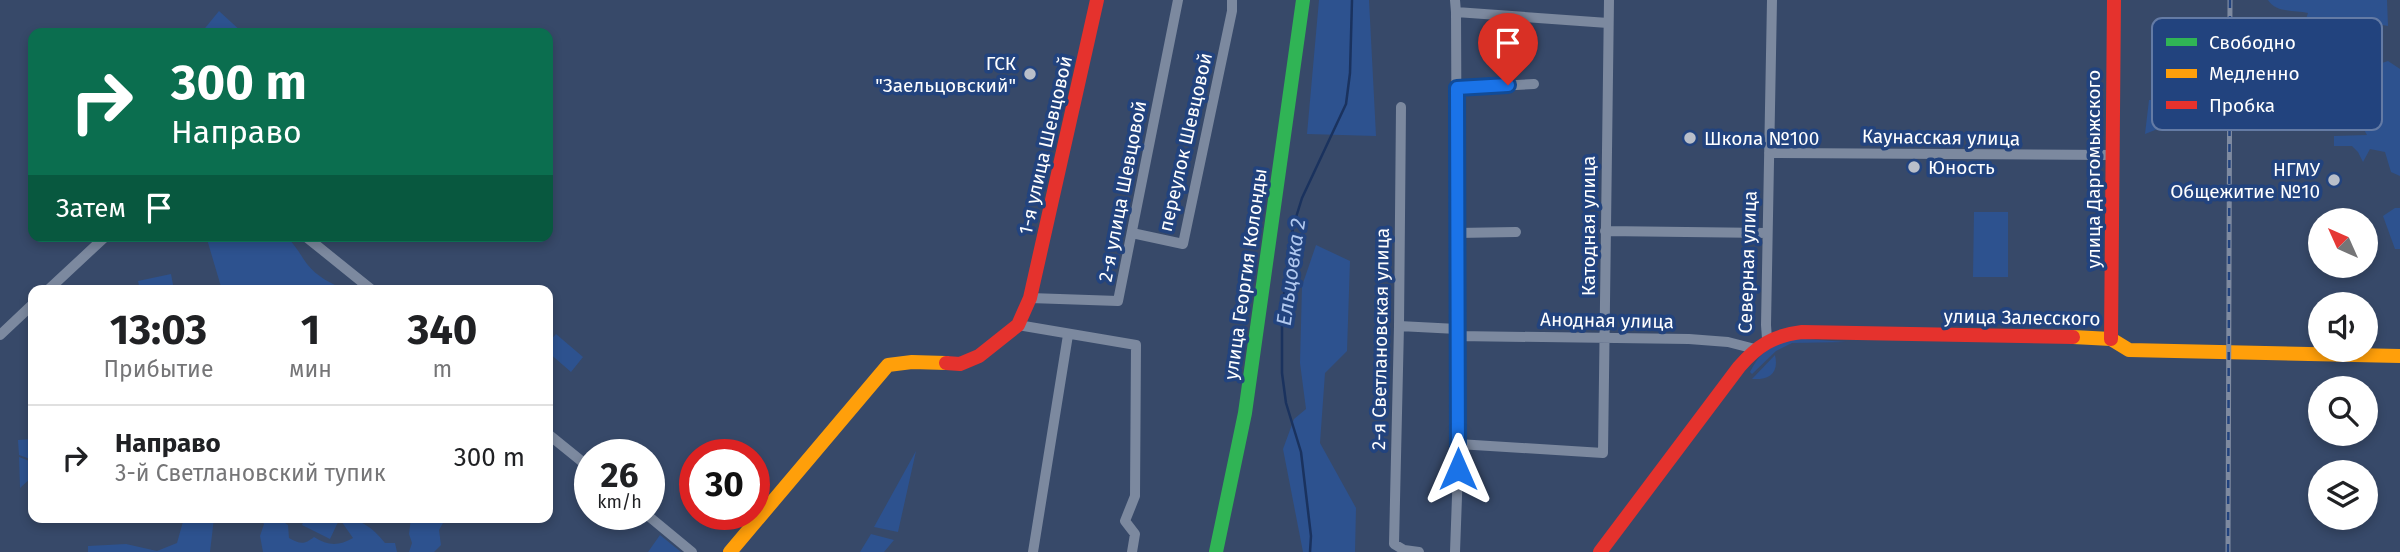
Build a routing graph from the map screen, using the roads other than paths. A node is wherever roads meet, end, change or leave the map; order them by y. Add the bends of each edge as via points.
1 (1097, 0) edge
2 (1178, 0) edge
3 (1232, 0) edge
4 (1303, 0) edge
5 (1455, 0) edge
6 (1609, 0) edge
7 (1772, 0) edge
8 (2114, 0) edge
9 (1456, 12) junction
10 (1608, 23) junction
11 (1534, 84) dead end
12 (1457, 88) junction
13 (1401, 107) dead end
14 (1769, 153) junction
15 (2112, 155) junction
16 (1605, 231) junction
17 (1516, 232) dead end
18 (1132, 233) junction
19 (1457, 233) junction
20 (1768, 233) junction
21 (100, 242) edge
22 (313, 242) edge
23 (53, 285) edge
24 (366, 285) edge
25 (1030, 298) junction
26 (28, 309) edge
27 (1018, 324) junction
28 (1399, 326) junction
29 (1457, 333) junction
30 (0, 335) edge
31 (1068, 335) junction
32 (1606, 337) junction
33 (1768, 339) junction
34 (2112, 339) junction
35 (1755, 349) junction
36 (2400, 356) edge
37 (553, 438) edge
38 (1458, 444) junction
39 (574, 455) edge
40 (665, 530) edge
41 (692, 552) edge
42 (730, 552) edge
43 (1033, 552) edge
44 (1132, 552) edge
45 (1216, 552) edge
46 (1419, 552) edge
47 (1455, 552) edge
48 (1600, 552) edge

1 - 25 main road, 1-я улица Шевцовой
2 - 18 street, 2-я улица Шевцовой
3 - 18 street, переулок Шевцовой via 1184,244
4 - 45 main road, улица Георгия Колонды via 1245,413
5 - 9 street
6 - 10 street, Катодная улица
7 - 14 street, Северная улица
8 - 15 main road, улица Даргомыжского
9 - 10 street
9 - 12 street
10 - 16 street, Катодная улица
11 - 12 street
12 - 19 street
13 - 28 street, 2-я Светлановская улица
14 - 15 street, Каунасская улица
14 - 20 street, Северная улица
15 - 34 main road, улица Даргомыжского
16 - 20 street
16 - 32 street, Катодная улица
17 - 19 street
18 - 25 street, 2-я улица Шевцовой via 1118,301
19 - 29 street
20 - 33 street, Северная улица
21 - 23 street
22 - 24 street
25 - 27 main road, 1-я улица Шевцовой
26 - 30 street
27 - 31 street
27 - 42 main road via 979,356 960,364 888,365
28 - 29 street, Анодная улица
28 - 46 street, 2-я Светлановская улица via 1394,544
29 - 32 street, Анодная улица
29 - 38 street
31 - 43 street
31 - 44 street via 1136,345 1136,496 1125,521 1135,534
32 - 35 street, Анодная улица via 1728,342
32 - 38 street, Катодная улица via 1603,453
33 - 34 main road, улица Залесского via 1802,332
33 - 35 main road, Северная улица
34 - 36 main road, улица Залесского via 2129,350
35 - 48 main road, Северная улица
37 - 39 street
38 - 47 street
40 - 41 street

